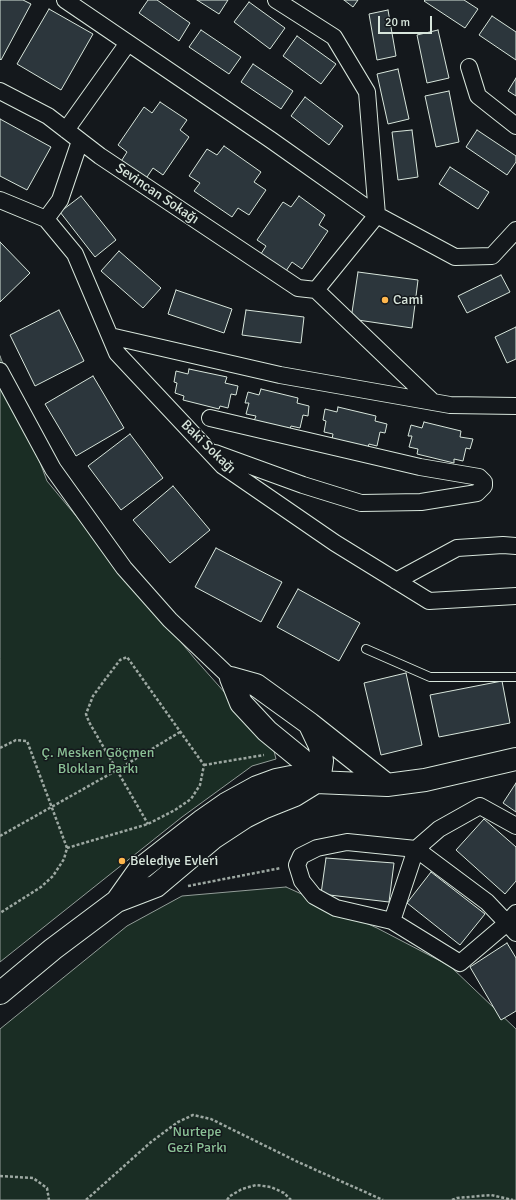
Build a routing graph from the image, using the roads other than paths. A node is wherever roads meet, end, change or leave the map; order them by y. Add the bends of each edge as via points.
1 (65, 0) edge
2 (276, 0) edge
3 (128, 43) junction
4 (469, 67) dead end
5 (0, 91) edge
6 (516, 126) edge
7 (66, 130) junction
8 (80, 141) junction
9 (0, 200) edge
10 (377, 215) junction
11 (46, 219) junction
12 (516, 230) edge
13 (316, 290) junction
14 (110, 336) junction
15 (0, 371) edge
16 (433, 402) junction
17 (516, 406) edge
18 (210, 418) dead end
19 (209, 450) junction
20 (516, 546) edge
21 (396, 581) junction
22 (516, 596) edge
23 (366, 649) dead end
24 (516, 677) edge
25 (231, 678) junction
26 (310, 724) junction
27 (267, 731) junction
28 (516, 759) edge
29 (276, 780) junction
30 (316, 782) junction
31 (387, 785) junction
32 (516, 826) edge
33 (416, 849) junction
34 (117, 901) junction
35 (392, 921) junction
36 (513, 923) edge
37 (0, 993) edge

1 - 3 street
2 - 10 street via 334,37 367,92
3 - 7 street
3 - 10 street
4 - 6 street via 478,96
5 - 7 street, Sevincan Sokağı via 48,116
7 - 8 street, Sevincan Sokağı
8 - 11 street via 60,200
8 - 13 street, Sevincan Sokağı via 298,288
9 - 11 street, Baki Sokağı
10 - 12 street via 455,257 492,256
10 - 13 street
11 - 14 street, Baki Sokağı via 75,254
13 - 16 street
14 - 16 street via 280,375
14 - 19 street, Baki Sokağı via 117,353
15 - 25 street via 53,470 124,568 170,620
16 - 17 street via 450,405
18 - 19 street via 420,467 479,477 484,486 478,493 421,502 361,502 303,485
19 - 21 street, Baki Sokağı via 223,466 335,543
20 - 21 street via 457,548
21 - 22 street, Baki Sokağı via 428,601
23 - 24 lane via 430,677
25 - 26 street via 256,685
25 - 27 street via 241,703
26 - 30 street via 320,746 322,761
26 - 31 street
27 - 29 street via 283,756 282,770
27 - 30 street via 300,758 310,769
28 - 31 street via 425,780
29 - 30 street via 291,777
29 - 34 street via 257,787 203,820 138,870
30 - 31 street
30 - 34 street via 296,795 245,817 213,838 156,886
32 - 33 street via 480,806 439,829
33 - 35 street
33 - 35 street via 347,842 317,848 301,856 297,865 302,881 314,896 336,908
33 - 36 street
34 - 37 street
35 - 36 street via 460,963

